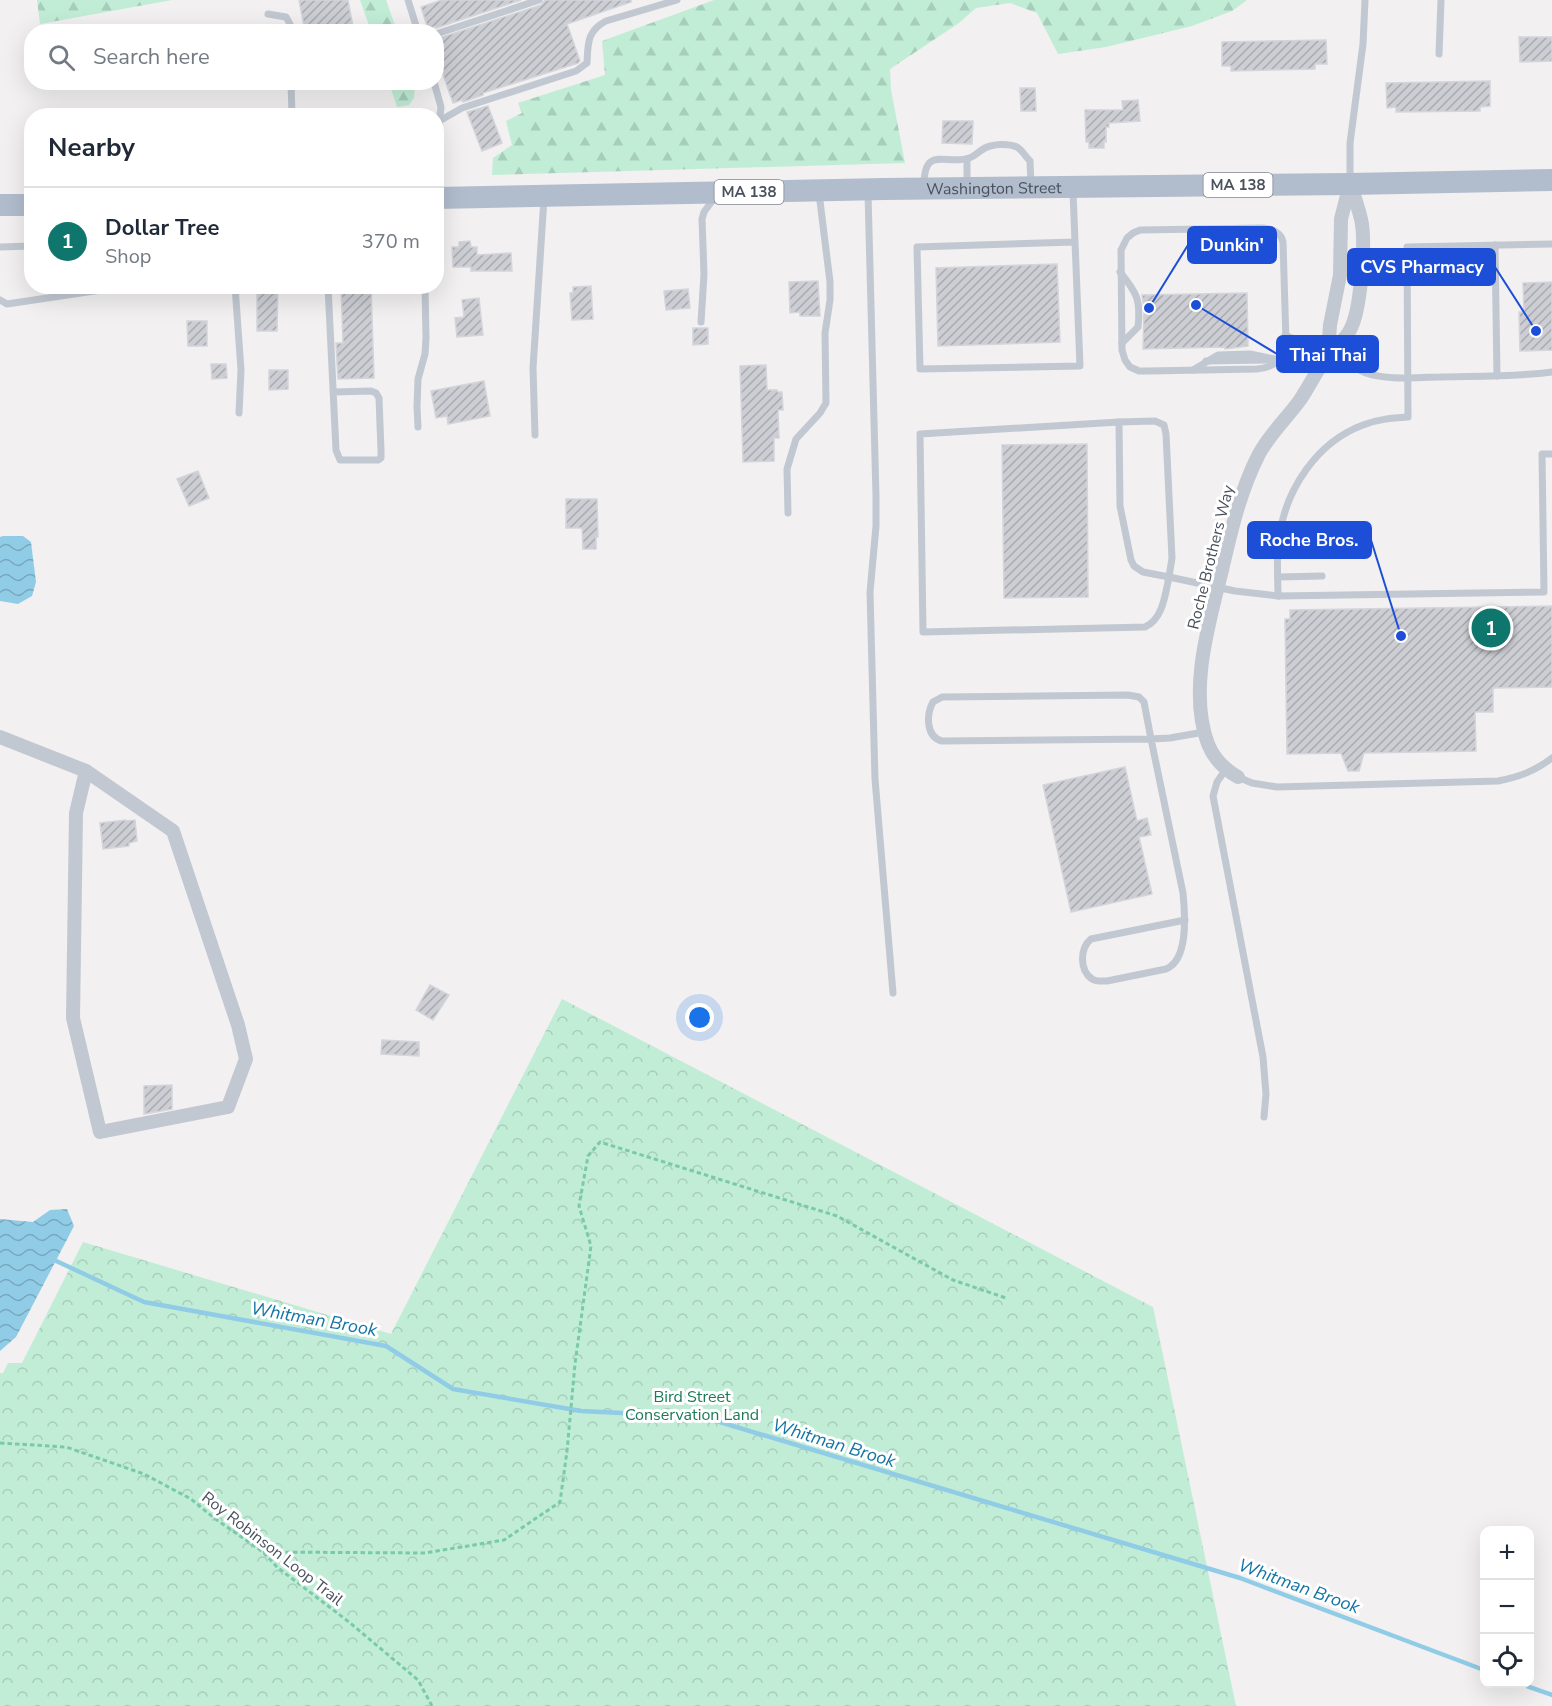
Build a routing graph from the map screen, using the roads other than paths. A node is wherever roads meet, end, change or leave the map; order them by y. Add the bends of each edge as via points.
1 (408, 0) edge
2 (539, 0) edge
3 (677, 0) edge
4 (1365, 0) edge
5 (1441, 0) edge
6 (268, 14) dead end
7 (290, 24) edge
8 (416, 24) edge
9 (444, 31) edge
10 (1439, 54) dead end
11 (291, 90) edge
12 (436, 90) edge
13 (292, 108) edge
14 (441, 108) edge
15 (444, 118) edge
16 (967, 159) junction
17 (1552, 180) edge
18 (1350, 184) junction
19 (1031, 187) junction
20 (967, 188) junction
21 (1073, 188) junction
22 (924, 189) junction
23 (868, 190) junction
24 (819, 191) junction
25 (718, 193) junction
26 (544, 196) junction
27 (444, 198) edge
28 (24, 205) edge
29 (0, 206) edge
30 (1075, 242) junction
31 (1552, 244) edge
32 (1495, 245) junction
33 (24, 246) edge
34 (0, 247) edge
35 (1120, 272) junction
36 (74, 294) edge
37 (236, 294) edge
38 (328, 294) edge
39 (425, 294) edge
40 (0, 300) edge
41 (701, 322) dead end
42 (1285, 335) junction
43 (1122, 343) junction
44 (1328, 356) junction
45 (1279, 360) junction
46 (1193, 370) junction
47 (1552, 372) edge
48 (1497, 376) junction
49 (1409, 377) junction
50 (333, 392) junction
51 (239, 414) dead end
52 (1119, 422) junction
53 (418, 427) dead end
54 (535, 435) dead end
55 (1552, 454) edge
56 (788, 513) dead end
57 (1322, 576) dead end
58 (1169, 577) junction
59 (1278, 577) junction
60 (1218, 587) junction
61 (1278, 596) junction
62 (1204, 732) junction
63 (0, 737) edge
64 (1150, 739) junction
65 (1552, 758) edge
66 (86, 771) junction
67 (1232, 773) junction
68 (1185, 920) junction
69 (893, 993) dead end
70 (1264, 1117) dead end

1 - 8 lane
2 - 9 lane
3 - 15 lane via 595,27 586,63 576,71 462,108
4 - 18 lane via 1350,143
5 - 10 lane
6 - 7 lane via 286,17
11 - 13 lane
12 - 14 lane
16 - 19 lane via 994,146 1017,147 1030,160
16 - 20 lane
16 - 22 lane via 933,160 924,173
17 - 18 main road, Washington Street / MA 138
18 - 21 main road, Washington Street / MA 138
18 - 44 street, Roche Brothers Way via 1341,219 1340,276
18 - 44 street, Roche Brothers Way via 1362,220 1360,291 1350,331
19 - 20 main road, Washington Street / MA 138
19 - 21 main road, Washington Street / MA 138
20 - 22 main road, Washington Street / MA 138
21 - 30 lane
22 - 23 main road, Washington Street / MA 138
23 - 24 main road, Washington Street / MA 138
23 - 69 lane via 876,496 870,592 871,673 875,779
24 - 25 main road, Washington Street / MA 138
24 - 56 lane via 830,282 825,333 826,403 796,439 787,469
25 - 26 main road, Washington Street / MA 138
25 - 41 lane via 702,219
26 - 27 main road, Washington Street / MA 138
26 - 54 lane via 533,368
28 - 29 main road
30 - 30 lane via 917,247 920,369 1080,366
31 - 32 lane
32 - 48 lane
32 - 49 lane via 1407,247
33 - 34 lane
35 - 42 lane via 1122,246 1137,231 1271,229 1283,242
35 - 43 lane
35 - 43 lane via 1138,299 1138,327
36 - 40 lane via 8,304
37 - 51 lane via 241,370
38 - 50 lane
39 - 53 lane via 426,338 418,379
42 - 44 lane
42 - 45 lane via 1285,349
43 - 46 lane via 1125,360 1135,369
44 - 49 lane via 1372,375
44 - 60 street, Roche Brothers Way via 1254,465 1237,509
45 - 46 lane via 1264,368
45 - 46 lane via 1250,354 1218,355
47 - 48 lane
48 - 49 lane
49 - 59 lane via 1408,417 1351,429 1324,449 1304,472 1284,513
50 - 50 lane via 340,460 381,458 376,393
52 - 58 lane via 1120,506 1131,560 1143,572
52 - 58 lane via 1155,421 1166,428 1172,558
52 - 58 lane via 920,434 923,632 1145,627 1155,621 1160,611
55 - 61 lane via 1542,454 1544,592
57 - 59 lane
58 - 60 lane
59 - 61 lane
60 - 61 lane
60 - 62 street, Roche Brothers Way via 1201,673
62 - 64 lane
62 - 67 street, Roche Brothers Way via 1215,758
63 - 66 street
64 - 64 lane via 1146,705 1132,695 942,697 933,702 929,715 930,733 942,741
64 - 68 lane via 1183,893
65 - 67 lane via 1538,769 1498,781 1277,787 1252,783
66 - 66 street via 173,831 246,1059 228,1107 100,1132 73,1018 76,813
67 - 70 lane via 1217,782 1213,796 1263,1057
68 - 68 lane via 1178,960 1171,967 1103,981 1092,979 1086,972 1082,952 1091,939

